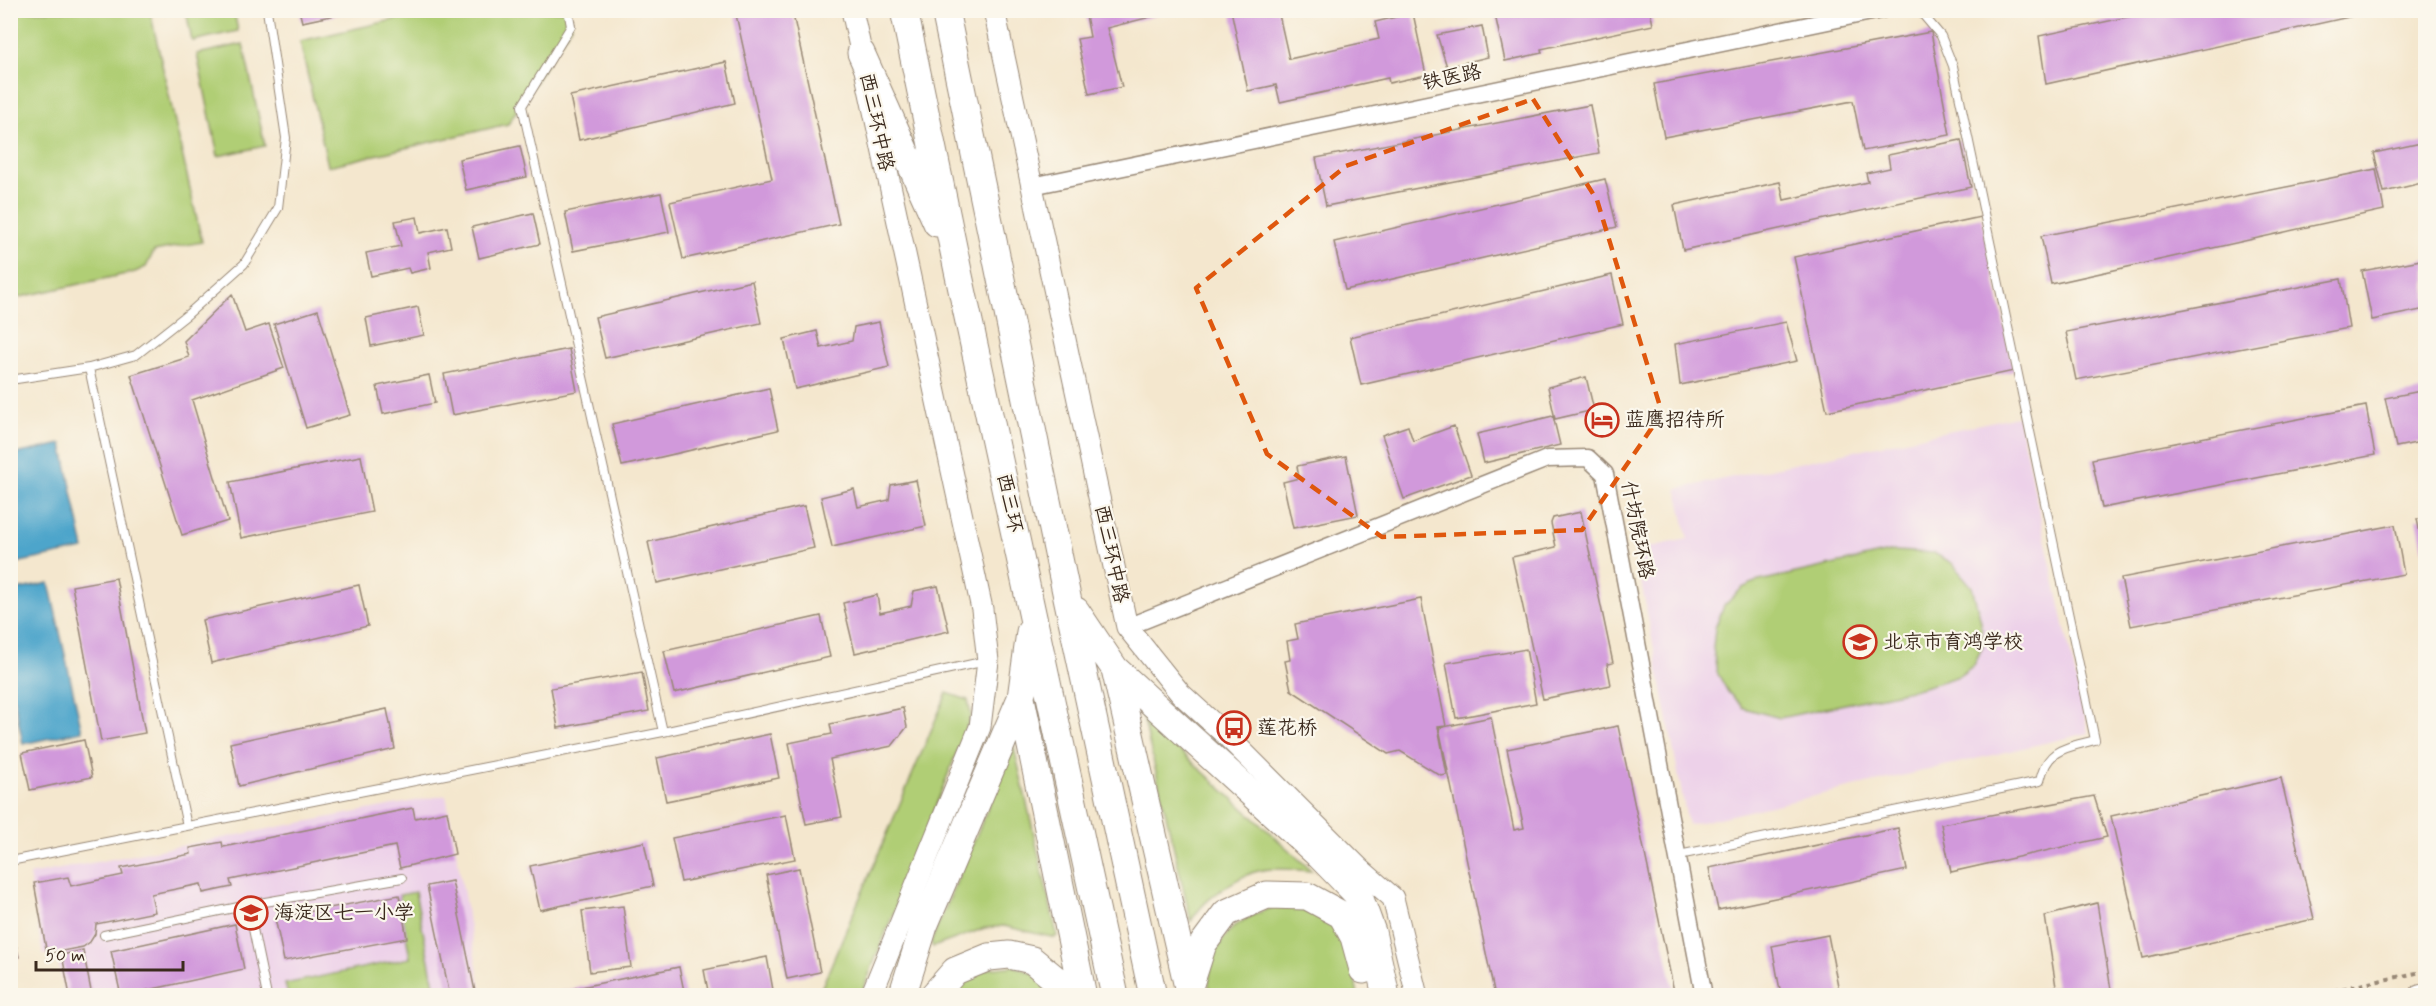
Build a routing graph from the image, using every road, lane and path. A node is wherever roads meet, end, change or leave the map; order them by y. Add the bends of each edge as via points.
1 (267, 10) edge
2 (568, 10) edge
3 (852, 10) edge
4 (904, 10) edge
5 (945, 10) edge
6 (963, 10) edge
7 (994, 10) edge
8 (1881, 10) edge
9 (1919, 10) edge
10 (1863, 12) edge
11 (861, 52) junction
12 (966, 119) junction
13 (1032, 186) junction
14 (958, 271) junction
15 (89, 368) junction
16 (10, 380) edge
17 (1066, 597) junction
18 (1032, 613) junction
19 (1127, 627) junction
20 (988, 661) junction
21 (1115, 669) junction
22 (1021, 698) junction
23 (663, 732) junction
24 (188, 826) junction
25 (1678, 855) junction
26 (10, 861) edge
27 (402, 878) dead end
28 (248, 905) junction
29 (104, 935) dead end
30 (2426, 970) edge
31 (1190, 992) edge
32 (2426, 994) edge
33 (267, 996) edge
34 (873, 996) edge
35 (904, 996) edge
36 (933, 996) edge
37 (1069, 996) edge
38 (1083, 996) edge
39 (1115, 996) edge
40 (1154, 996) edge
41 (1369, 996) edge
42 (1386, 996) edge
43 (1417, 996) edge
44 (1704, 996) edge
45 (2307, 996) edge
46 (2419, 996) edge

1 - 15 lane via 286,138 278,207 244,264 188,314 136,355
2 - 23 lane via 571,26 522,106
3 - 11 street, 西三环中路
4 - 14 highway, 西三环
5 - 12 highway, 西三环
6 - 12 highway
7 - 13 street, 西三环中路
8 - 10 street, 铁医路
9 - 25 lane via 1941,36 1953,66 2095,740 2051,755 2040,781
10 - 13 street, 铁医路
11 - 14 highway
11 - 20 street, 西三环中路 via 982,609
12 - 17 highway, 西三环
13 - 19 street, 西三环中路
14 - 18 highway, 西三环
15 - 16 lane
15 - 24 lane
17 - 21 highway
17 - 40 highway, 西三环
18 - 22 highway
18 - 39 highway, 西三环
19 - 25 street, 什坊院环路 via 1546,459 1588,458 1605,474
19 - 43 street, 西三环中路 via 1180,693 1393,898
20 - 23 lane
20 - 34 street, 西三环中路 via 980,727
21 - 31 highway
21 - 42 highway via 1359,896 1372,932
22 - 35 highway via 924,926
22 - 38 highway
23 - 24 lane
24 - 26 lane
25 - 44 street, 什坊院环路
27 - 28 lane
28 - 29 lane
28 - 33 lane
30 - 45 path
31 - 41 highway via 1203,944 1226,913 1267,895 1307,896 1342,915 1354,936
32 - 46 street
36 - 37 highway via 956,972 988,957 1009,955 1032,960 1065,987

